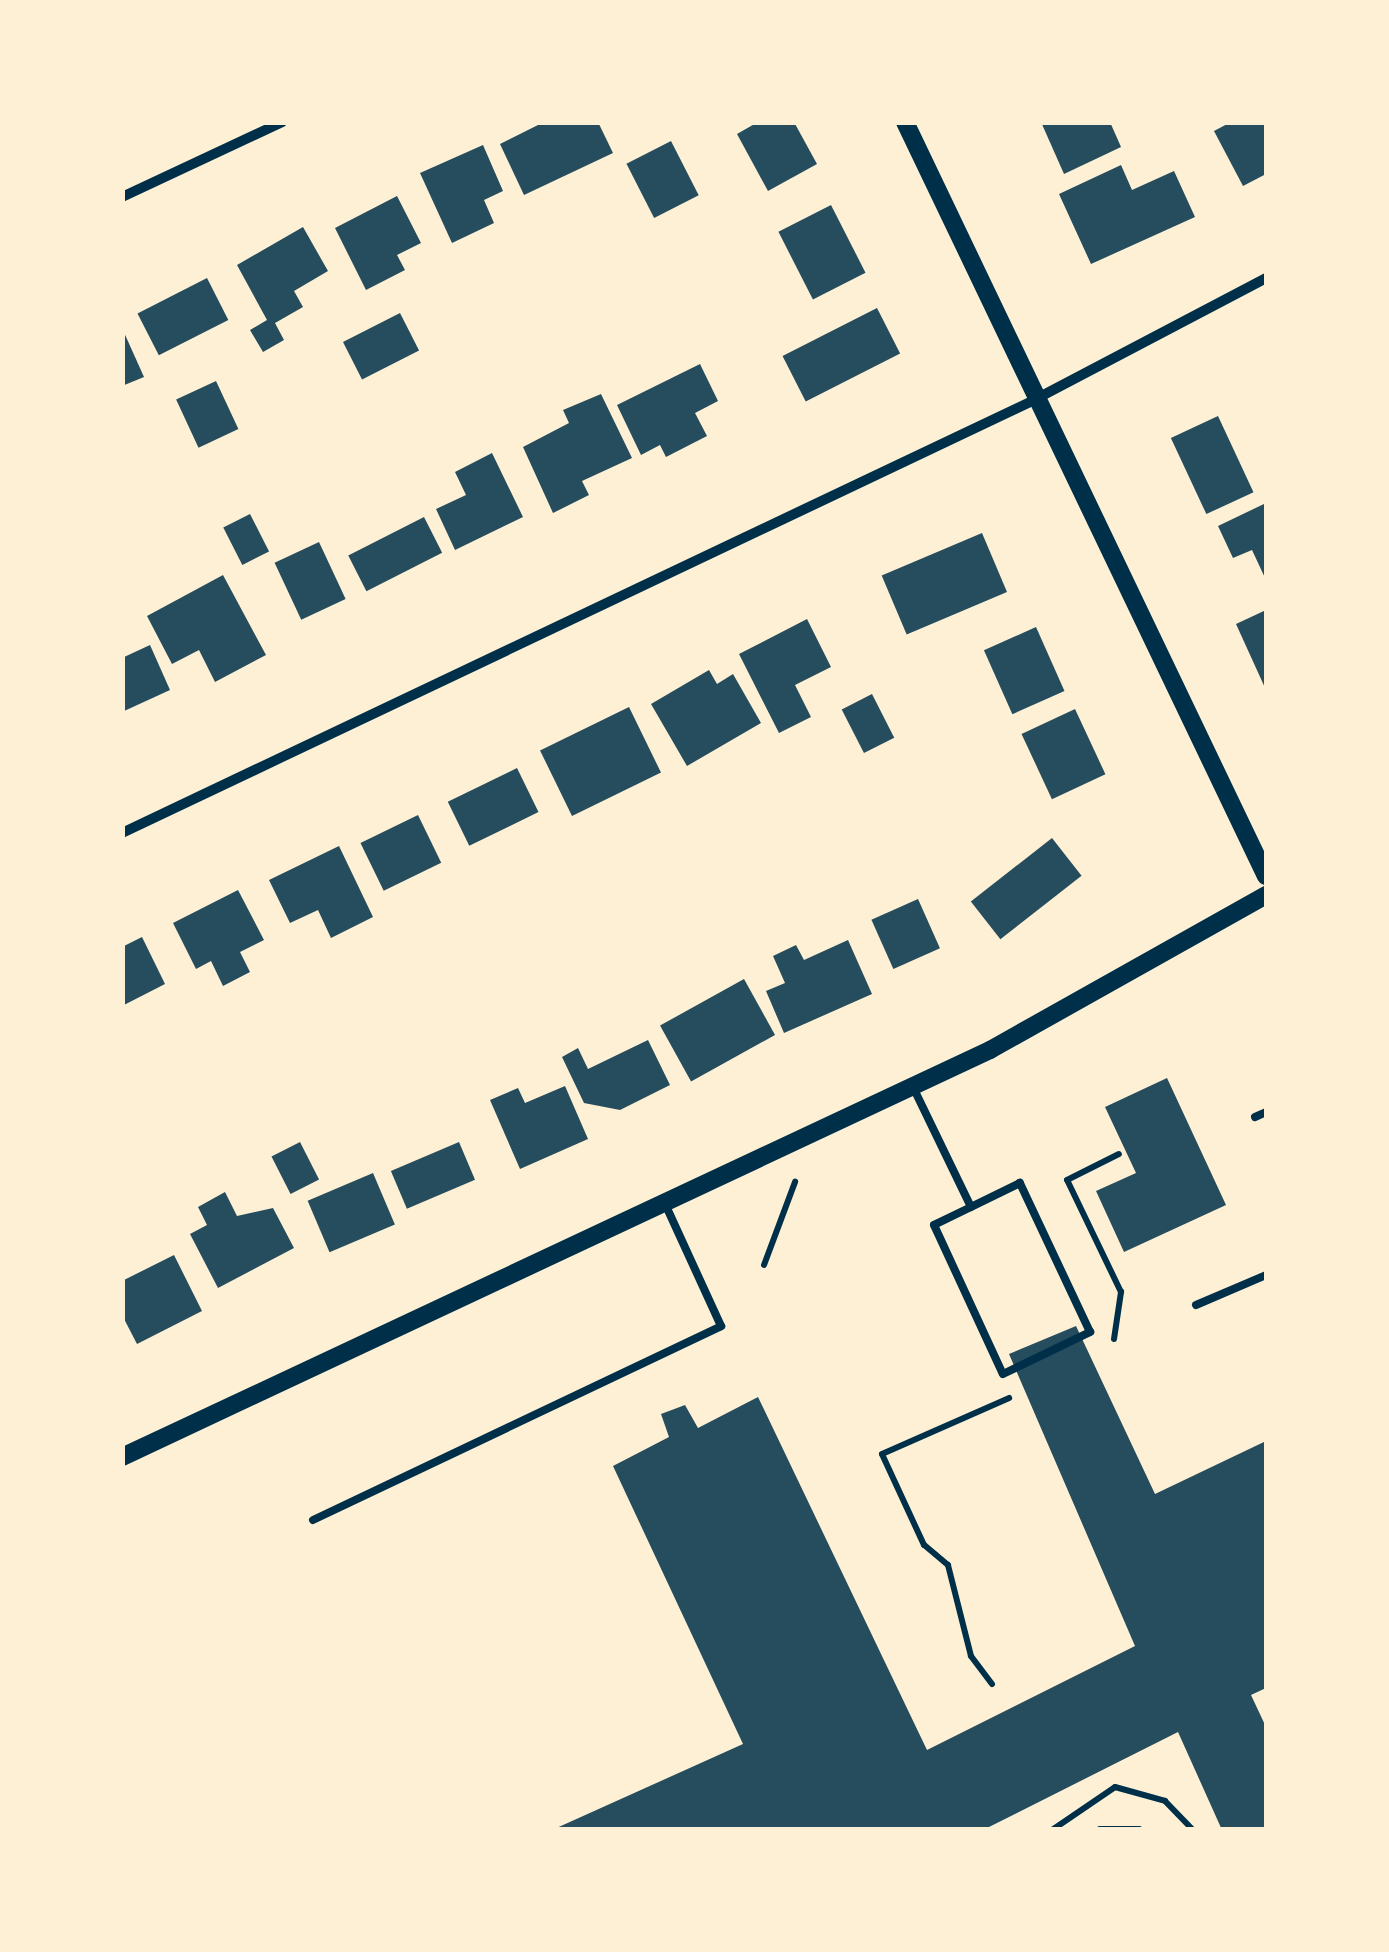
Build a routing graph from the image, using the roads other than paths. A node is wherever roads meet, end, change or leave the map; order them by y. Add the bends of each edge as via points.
1 (282, 122) edge
2 (905, 122) edge
3 (122, 197) edge
4 (1266, 278) edge
5 (1032, 401) junction
6 (122, 832) edge
7 (1266, 876) edge
8 (1266, 895) edge
9 (913, 1087) junction
10 (1266, 1112) edge
11 (1255, 1117) dead end
12 (666, 1206) junction
13 (970, 1207) junction
14 (1266, 1275) edge
15 (1196, 1305) dead end
16 (122, 1457) edge
17 (313, 1520) dead end
18 (1100, 1830) edge
19 (1139, 1830) edge

1 - 3 street
2 - 5 street
4 - 5 street
5 - 6 street
5 - 7 street
8 - 9 street
9 - 12 street
9 - 13 lane
10 - 11 lane
12 - 16 street
12 - 17 lane via 720,1326
13 - 13 lane via 934,1224 1003,1374 1090,1332 1020,1183
14 - 15 lane
18 - 19 lane

